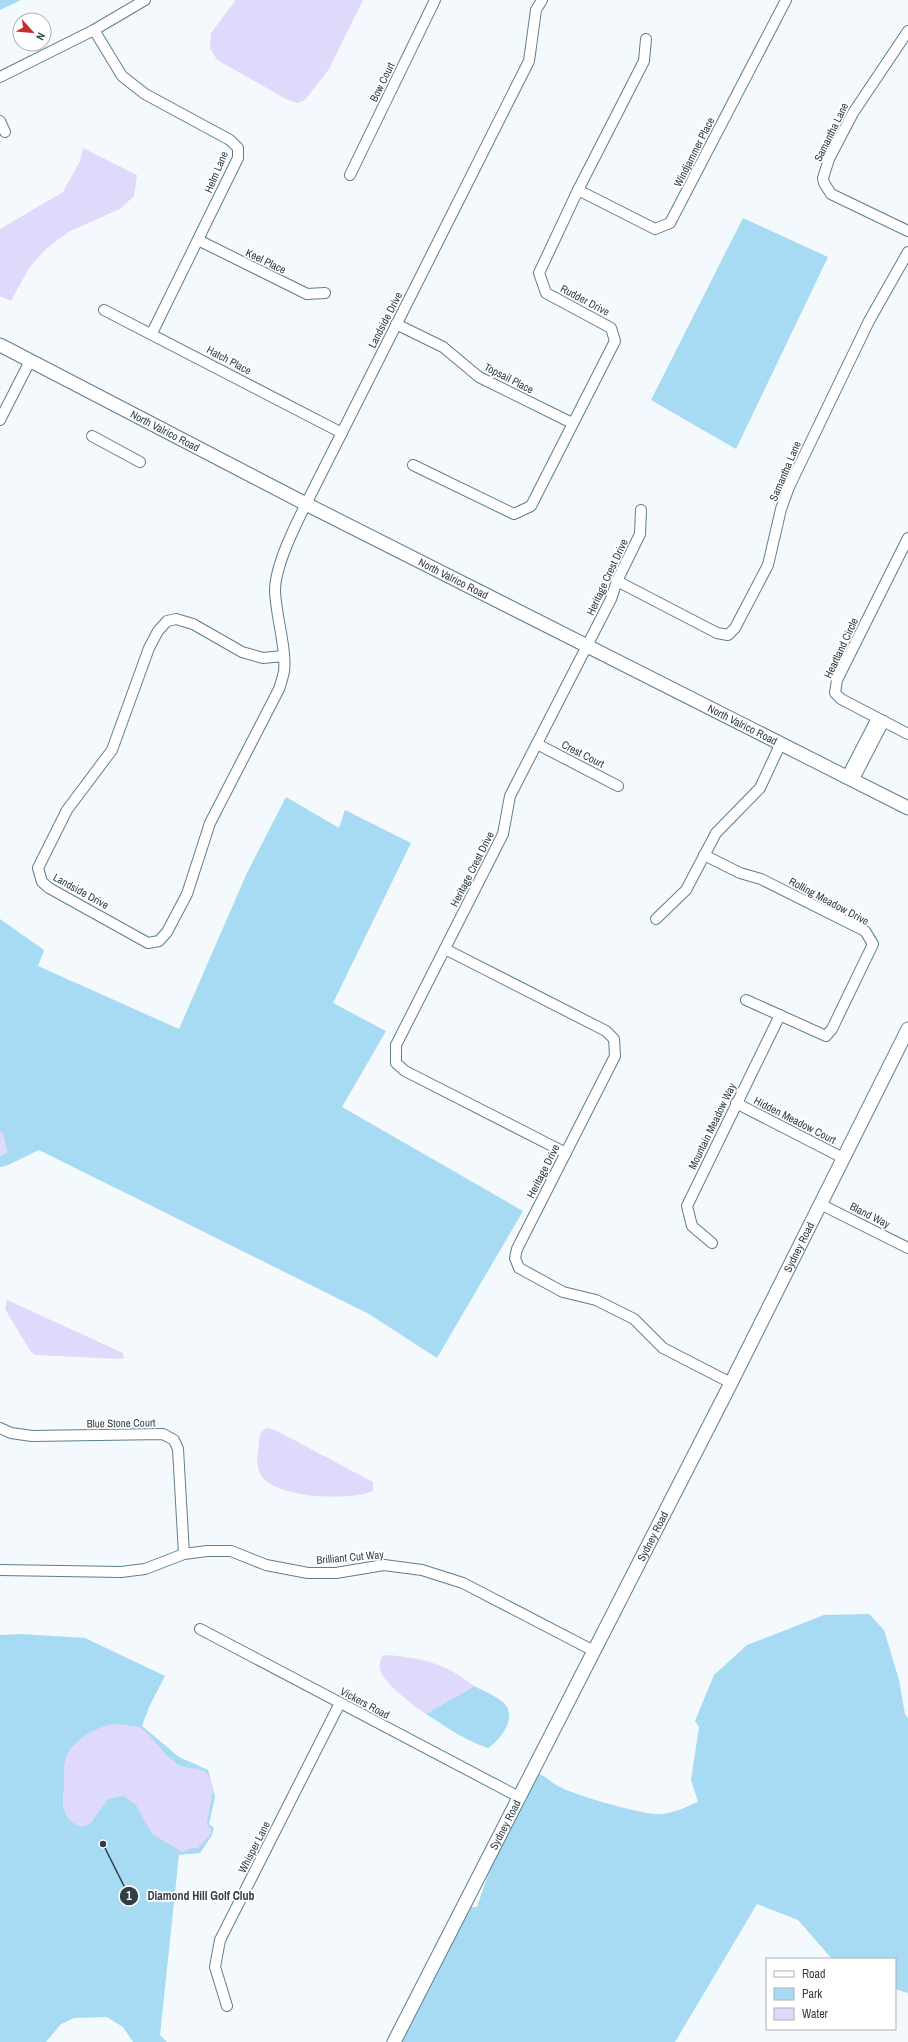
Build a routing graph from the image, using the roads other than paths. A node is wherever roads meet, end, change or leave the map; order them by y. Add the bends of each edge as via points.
1 (144, 0) edge
2 (435, 0) edge
3 (542, 0) edge
4 (786, 0) edge
5 (94, 30) junction
6 (908, 31) edge
7 (646, 39) dead end
8 (0, 78) edge
9 (0, 121) edge
10 (5, 132) dead end
11 (350, 175) dead end
12 (578, 190) junction
13 (908, 231) edge
14 (198, 240) junction
15 (908, 252) edge
16 (325, 293) dead end
17 (104, 310) dead end
18 (396, 324) junction
19 (152, 334) junction
20 (0, 345) edge
21 (30, 361) junction
22 (0, 420) edge
23 (572, 423) junction
24 (342, 433) junction
25 (92, 436) dead end
26 (140, 462) dead end
27 (413, 465) dead end
28 (306, 504) junction
29 (641, 510) dead end
30 (908, 538) edge
31 (618, 581) junction
32 (588, 646) junction
33 (283, 656) junction
34 (880, 719) junction
35 (908, 734) edge
36 (537, 744) junction
37 (780, 744) junction
38 (849, 779) junction
39 (618, 786) dead end
40 (908, 808) edge
41 (704, 855) junction
42 (656, 920) dead end
43 (445, 949) junction
44 (746, 1000) dead end
45 (780, 1015) junction
46 (908, 1029) edge
47 (736, 1103) junction
48 (566, 1153) junction
49 (844, 1158) junction
50 (820, 1204) junction
51 (712, 1243) dead end
52 (908, 1248) edge
53 (731, 1383) junction
54 (0, 1428) edge
55 (184, 1554) junction
56 (0, 1570) edge
57 (200, 1629) dead end
58 (594, 1651) junction
59 (340, 1703) junction
60 (519, 1797) junction
61 (227, 2006) dead end
62 (394, 2042) edge

1 - 5 street
2 - 11 street, Bow Court
3 - 18 street, Landside Drive via 536,10 529,61
4 - 12 street, Windjammer Place via 670,224 655,229
5 - 8 street
5 - 14 street, Helm Lane via 122,76 145,94 230,140 238,148 238,158
6 - 13 street, Samantha Lane via 853,113 829,159 823,178 831,194
7 - 12 street, Rudder Drive via 644,61
9 - 10 street
12 - 23 street, Rudder Drive via 539,273 546,293 611,328 615,341
14 - 16 street, Keel Place via 307,294
14 - 19 street, Helm Lane
15 - 31 street, Samantha Lane via 869,321 788,487 768,565 735,628 728,635 717,633
17 - 19 street, Hatch Place
18 - 23 street, Topsail Place via 443,348 479,377
18 - 24 street, Landside Drive
19 - 24 street, Hatch Place
20 - 21 street, North Valrico Road
21 - 22 street
21 - 28 street, North Valrico Road
23 - 27 street, Rudder Drive via 531,506 514,514
24 - 28 street, Landside Drive
25 - 26 street
28 - 32 street, North Valrico Road
28 - 33 street, Landside Drive via 284,553 275,589
29 - 31 street, Heritage Crest Drive via 640,534
30 - 34 street, Heartland Circle via 837,680 836,693 841,699
31 - 32 street, Heritage Crest Drive
32 - 36 street, Heritage Crest Drive
32 - 37 street, North Valrico Road
33 - 33 street, Landside Drive via 284,670 279,689 210,823 187,894 159,942 148,943 142,940 42,882 38,868 68,810 112,750 149,648 167,621 176,619 193,624 242,652 263,658
34 - 35 street, Heartland Circle
34 - 38 street
36 - 39 street, Crest Court
36 - 43 street, Heritage Crest Drive via 510,796 503,834
37 - 38 street, North Valrico Road
37 - 41 street via 760,788 716,833
38 - 40 street, North Valrico Road
41 - 42 street via 686,890
41 - 45 street, Rolling Meadow Drive via 740,873 761,879 865,931 872,944 832,1029 826,1036
43 - 48 street, Heritage Drive via 606,1031 614,1039 615,1056
43 - 48 street, Heritage Crest Drive via 396,1045 396,1063 405,1071
44 - 45 street, Rolling Meadow Drive
45 - 47 street, Mountain Meadow Way
46 - 49 street, Sydney Road
47 - 49 street, Hidden Meadow Court
47 - 51 street, Mountain Meadow Way via 687,1206 692,1226
48 - 53 street, Heritage Drive via 517,1249 519,1268 563,1292 596,1300 634,1319 664,1348
49 - 50 street, Sydney Road
50 - 52 street, Bland Way
50 - 53 street, Sydney Road
53 - 58 street, Sydney Road
54 - 55 street, Blue Stone Court via 11,1433 32,1436 164,1434 174,1440 178,1449
55 - 56 street, Brilliant Cut Way via 145,1569 120,1572
55 - 58 street, Brilliant Cut Way via 231,1551 266,1565 308,1573 336,1573 384,1565 422,1570 463,1583
57 - 59 street, Vickers Road
58 - 60 street, Sydney Road
59 - 60 street, Vickers Road
59 - 61 street, Whisper Lane via 220,1940 215,1967
60 - 62 street, Sydney Road

